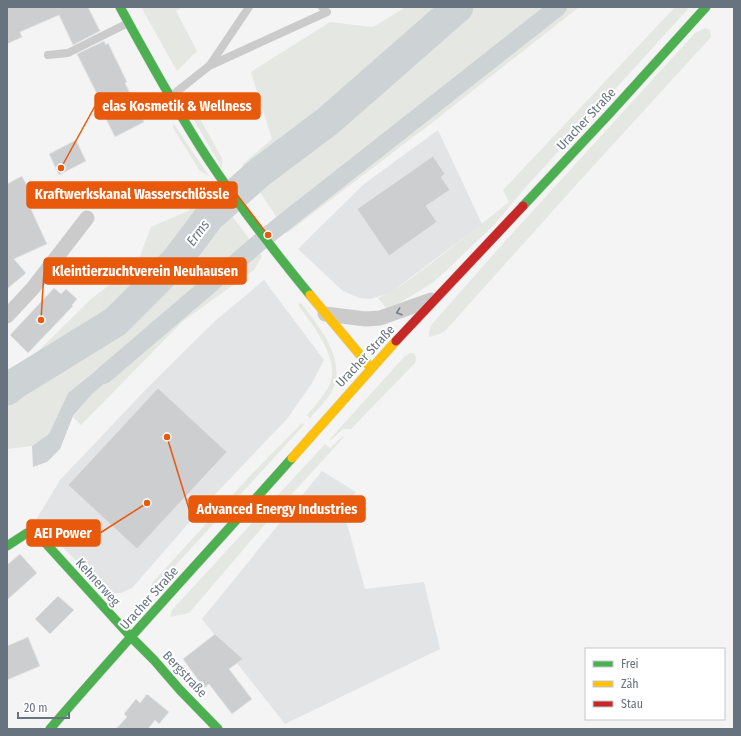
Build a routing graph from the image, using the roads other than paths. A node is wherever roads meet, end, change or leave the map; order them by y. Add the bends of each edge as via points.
1 (120, 7) edge
2 (249, 7) edge
3 (322, 7) edge
4 (706, 7) edge
5 (128, 22) junction
6 (48, 55) dead end
7 (210, 66) junction
8 (170, 97) junction
9 (87, 218) dead end
10 (436, 299) junction
11 (325, 314) junction
12 (7, 316) edge
13 (371, 368) junction
14 (7, 546) edge
15 (131, 637) junction
16 (215, 728) edge
17 (50, 729) edge

1 - 5 street
2 - 7 lane
3 - 7 lane via 327,12
4 - 10 street, Uracher Straße
5 - 6 lane via 68,53
5 - 8 street
7 - 8 lane
8 - 11 street via 223,181
9 - 12 street via 33,288
10 -> 11 street via 380,318 366,319
10 - 13 street, Uracher Straße
11 - 13 street
13 - 15 street, Uracher Straße
14 - 15 street, Kehnerweg via 27,533 40,537
15 - 16 street, Bergstraße
15 - 17 street, Uracher Straße

